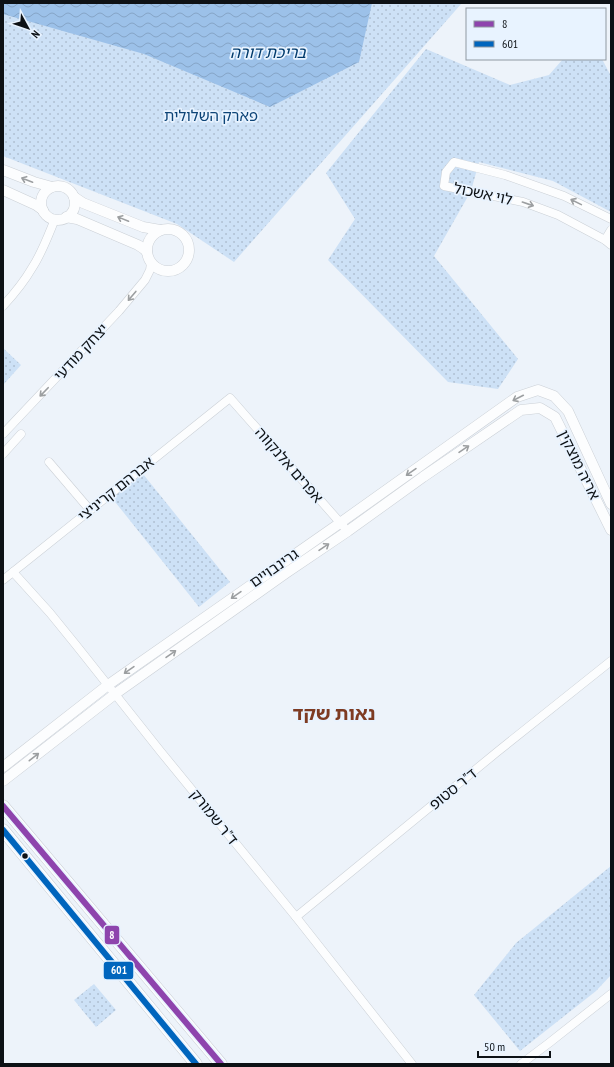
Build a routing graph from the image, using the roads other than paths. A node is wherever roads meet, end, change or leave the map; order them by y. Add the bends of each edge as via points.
1 (3, 170) edge
2 (52, 187) junction
3 (3, 190) edge
4 (74, 196) junction
5 (43, 210) junction
6 (66, 217) junction
7 (55, 219) junction
8 (611, 219) edge
9 (160, 230) junction
10 (611, 230) edge
11 (608, 243) edge
12 (147, 252) junction
13 (151, 263) junction
14 (3, 306) edge
15 (554, 396) joint
16 (230, 398) joint
17 (540, 408) joint
18 (3, 434) edge
19 (21, 434) dead end
20 (3, 454) edge
21 (50, 462) dead end
22 (611, 504) edge
23 (90, 510) junction
24 (340, 523) junction
25 (611, 530) edge
26 (348, 531) junction
27 (13, 572) junction
28 (3, 580) edge
29 (611, 661) edge
30 (108, 685) junction
31 (115, 694) junction
32 (3, 767) edge
33 (3, 781) edge
34 (3, 806) edge
35 (3, 830) edge
36 (296, 918) junction
37 (611, 994) edge
38 (196, 1064) edge
39 (221, 1064) edge
40 (412, 1064) edge
41 (521, 1064) edge

2 -> 1 street
2 - 4 street via 62,186
2 - 5 street via 46,191 41,201
3 - 5 street
4 - 6 street via 74,208
9 -> 4 street via 143,227 83,203
5 - 7 street
6 - 7 street
6 - 12 street via 77,219 138,245
7 - 14 street via 40,255 23,283
8 -> 11 street, לוי אשכול via 564,196 505,175 454,162 446,172 444,186 523,202 558,215
9 - 12 street via 148,242
9 - 13 street via 170,229 181,233 190,247 189,254 183,266 170,271 164,271
10 - 11 street
12 - 13 street
13 -> 18 street, יצחק מודעי via 145,280 119,311
15 - 22 street, אריה מוצקין via 568,411
15 -> 24 street, גרינבויים via 538,390 517,397
16 - 23 street, אברהם קריניצי
16 - 24 street, אפרים אלנקווה
17 - 25 street, אריה מוצקין via 555,417
26 -> 17 street, גרינבויים via 423,476 521,410
19 - 20 street
21 - 23 street
23 - 27 street, אברהם קריניצי
24 - 26 street, אפרים אלנקווה
24 -> 30 street, גרינבויים
31 -> 26 street, גרינבויים
27 - 28 street, אברהם קריניצי
27 - 30 street, ד"ר שמורק
29 - 36 street, ד"ר סטופ
30 - 31 street, ד"ר שמורק
30 - 32 street, גרינבויים
33 -> 31 street, גרינבויים
31 - 36 street, ד"ר שמורק
34 - 39 main road
35 - 38 main road
36 - 40 street, ד"ר שמורק
37 - 41 street

